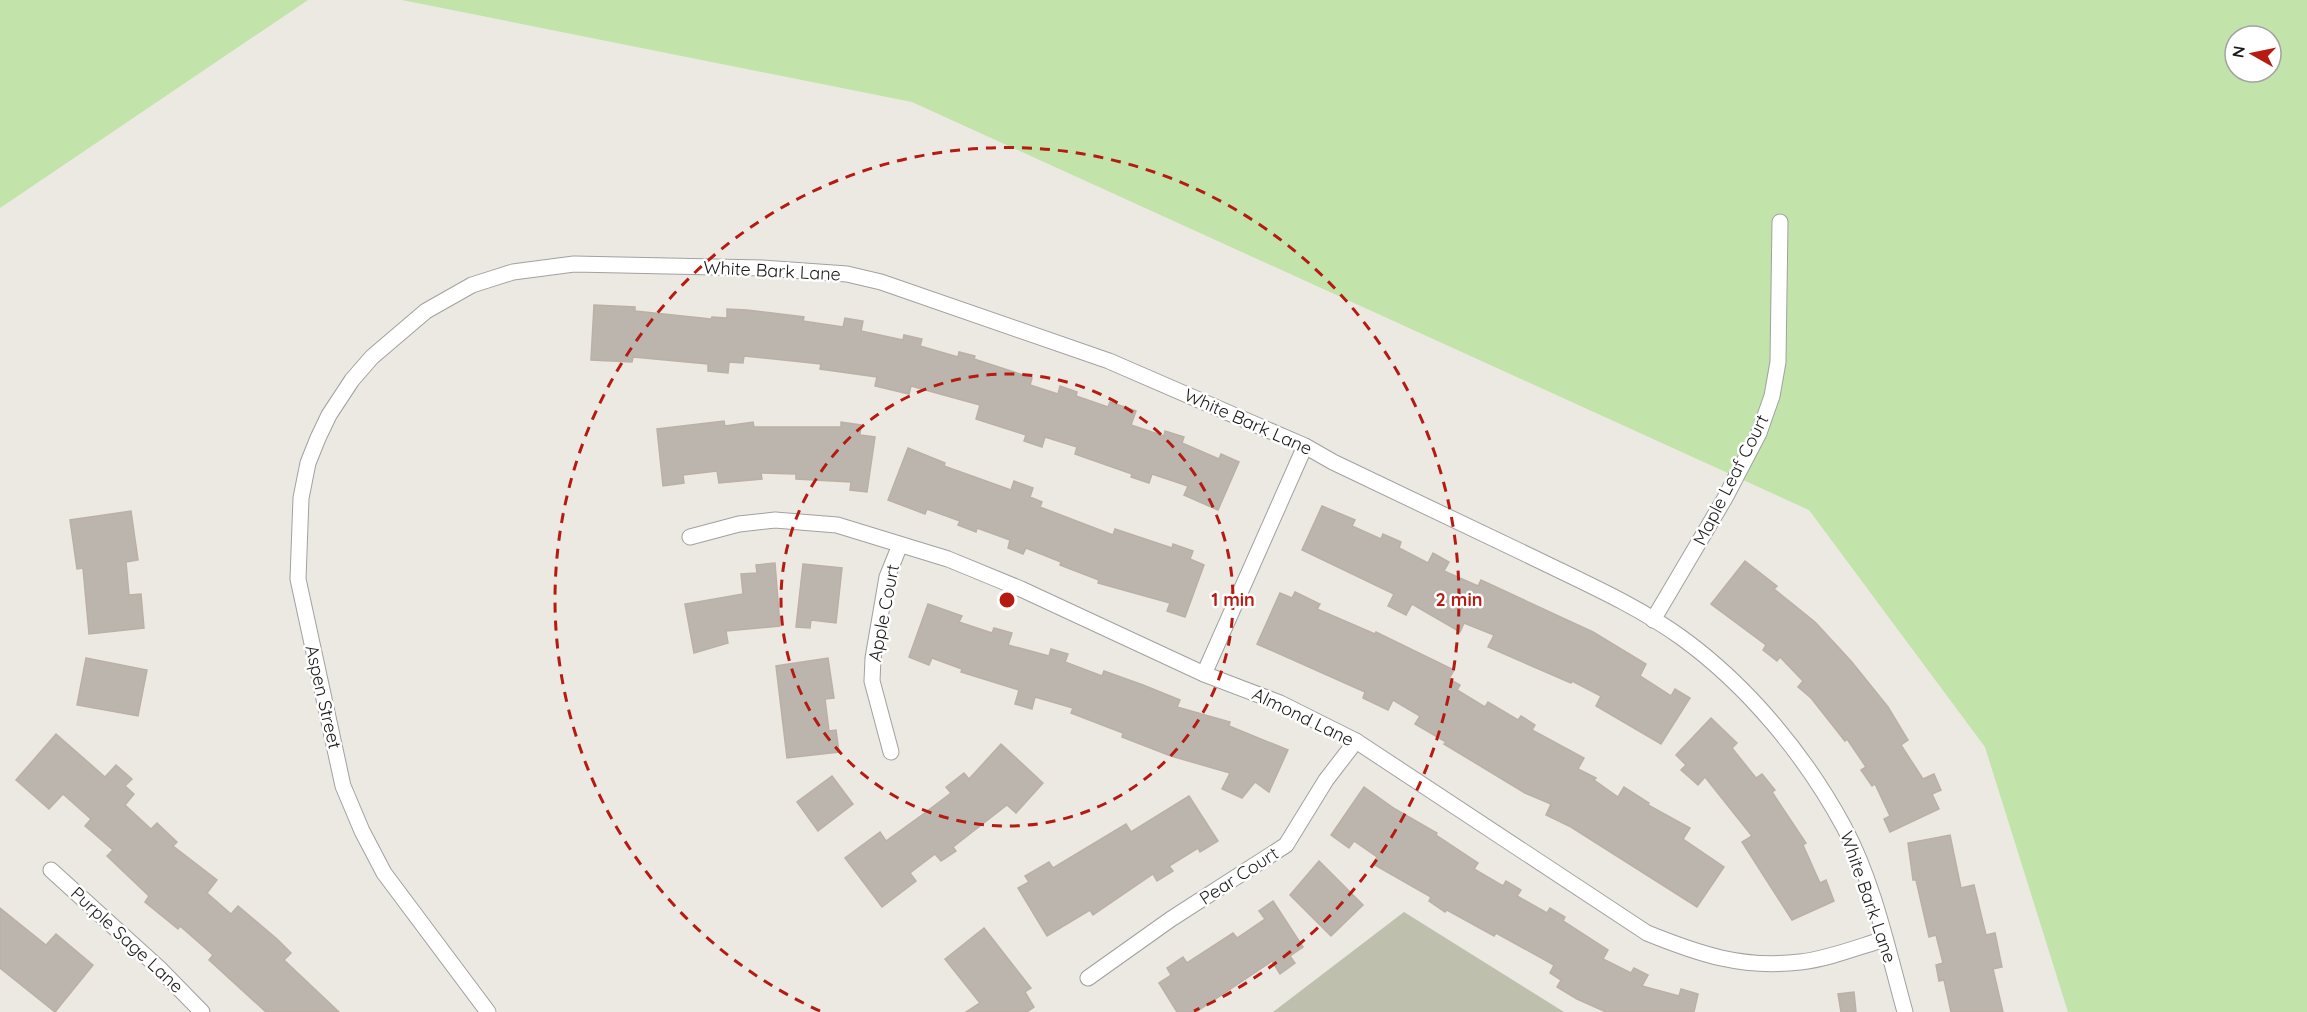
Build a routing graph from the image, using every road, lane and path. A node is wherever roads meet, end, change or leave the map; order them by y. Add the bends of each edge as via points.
1 (1780, 222) dead end
2 (372, 357) joint
3 (1305, 446) junction
4 (690, 537) dead end
5 (900, 544) junction
6 (1653, 620) junction
7 (1204, 674) junction
8 (1356, 741) junction
9 (891, 752) dead end
10 (51, 870) dead end
11 (1885, 939) junction
12 (1088, 978) dead end
13 (202, 1012) edge
14 (488, 1012) edge
15 (1905, 1012) edge

1 - 6 street, Maple Leaf Court via 1778,362 1772,396 1759,433 1725,498
2 - 3 street, White Bark Lane via 426,310 472,285 513,272 574,264 847,274 1071,347
2 - 14 street, Aspen Street via 329,415 308,463 301,498 298,579 343,786 362,831 384,873
3 - 6 street, White Bark Lane via 1626,603
3 - 7 street
4 - 5 street, Almond Lane via 739,524 775,520 837,525
5 - 7 street, Almond Lane via 1021,589
5 - 9 street, Apple Court via 887,577 872,681
6 - 11 street, White Bark Lane via 1683,639 1739,687 1798,753 1844,827
7 - 8 street, Almond Lane via 1280,703
8 - 11 street, Almond Lane via 1647,933 1698,954 1746,963 1801,962
8 - 12 street, Pear Court via 1326,780 1286,845
10 - 13 street, Purple Sage Lane
11 - 15 street, White Bark Lane

